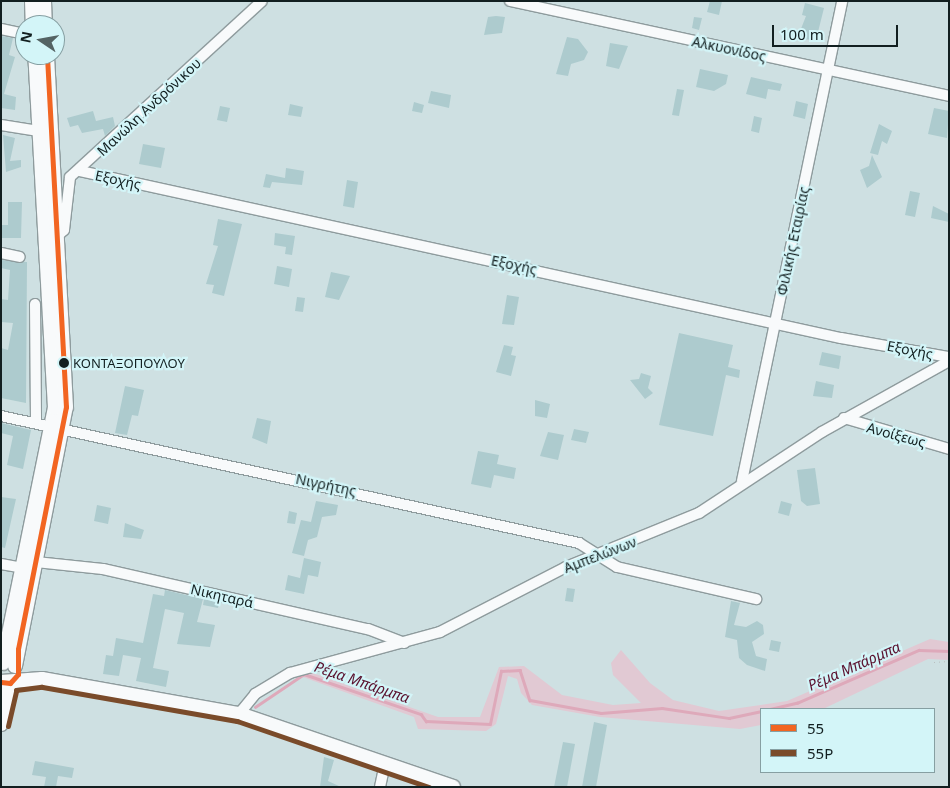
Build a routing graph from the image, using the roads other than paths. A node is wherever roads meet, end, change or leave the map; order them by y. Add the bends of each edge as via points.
1 (32, 1) edge
2 (44, 1) edge
3 (262, 1) edge
4 (510, 1) edge
5 (842, 1) edge
6 (33, 15) edge
7 (45, 15) edge
8 (1, 29) edge
9 (15, 32) edge
10 (35, 65) edge
11 (47, 65) edge
12 (828, 71) junction
13 (949, 96) edge
14 (1, 125) edge
15 (39, 131) junction
16 (80, 170) junction
17 (55, 238) junction
18 (1, 254) edge
19 (20, 256) dead end
20 (35, 304) dead end
21 (776, 320) junction
22 (949, 357) edge
23 (949, 361) edge
24 (1, 416) edge
25 (844, 418) junction
26 (36, 420) junction
27 (58, 429) junction
28 (949, 448) edge
29 (742, 481) junction
30 (595, 555) junction
31 (1, 564) edge
32 (30, 565) junction
33 (756, 600) dead end
34 (404, 643) junction
35 (9, 672) edge
36 (239, 714) junction
37 (1, 724) edge
38 (385, 764) junction
39 (380, 787) edge
40 (453, 787) edge

1 - 6 main road
2 - 7 main road
3 - 16 street, Μανώλη Ανδρόνικου
4 - 12 street, Αλκυονίδος
5 - 12 street, Φιλικής Εταιρίας
8 - 9 street
10 - 15 main road
11 - 17 main road
12 - 13 street, Αλκυονίδος
12 - 21 street, Φιλικής Εταιρίας
14 - 15 street
15 - 27 main road
16 - 17 street, Μανώλη Ανδρόνικου via 68,181 66,223 63,234
16 - 21 street, Εξοχής
17 - 27 main road via 66,407
18 - 19 street
20 - 26 street
21 - 22 street, Εξοχής via 841,338
21 - 29 street, Φιλικής Εταιρίας
23 - 25 street, Αμπελώνων
24 - 26 street, Νιγρήτης
25 - 28 street, Ανοίξεως
25 - 29 street, Αμπελώνων
26 - 27 street, Νιγρήτης
27 - 30 street, Νιγρήτης via 383,497 579,543
27 - 32 main road
29 - 30 street, Αμπελώνων via 699,513
30 - 33 street, Νιγρήτης via 617,567
30 - 34 street, Αμπελώνων via 470,618
31 - 32 street, Νικηταρά
32 - 34 street, Νικηταρά via 103,569 368,629
32 - 35 main road
34 - 36 street, Αμπελώνων via 290,673 256,694
35 - 36 main road
35 - 37 main road
36 - 38 main road
38 - 39 street
38 - 40 main road

